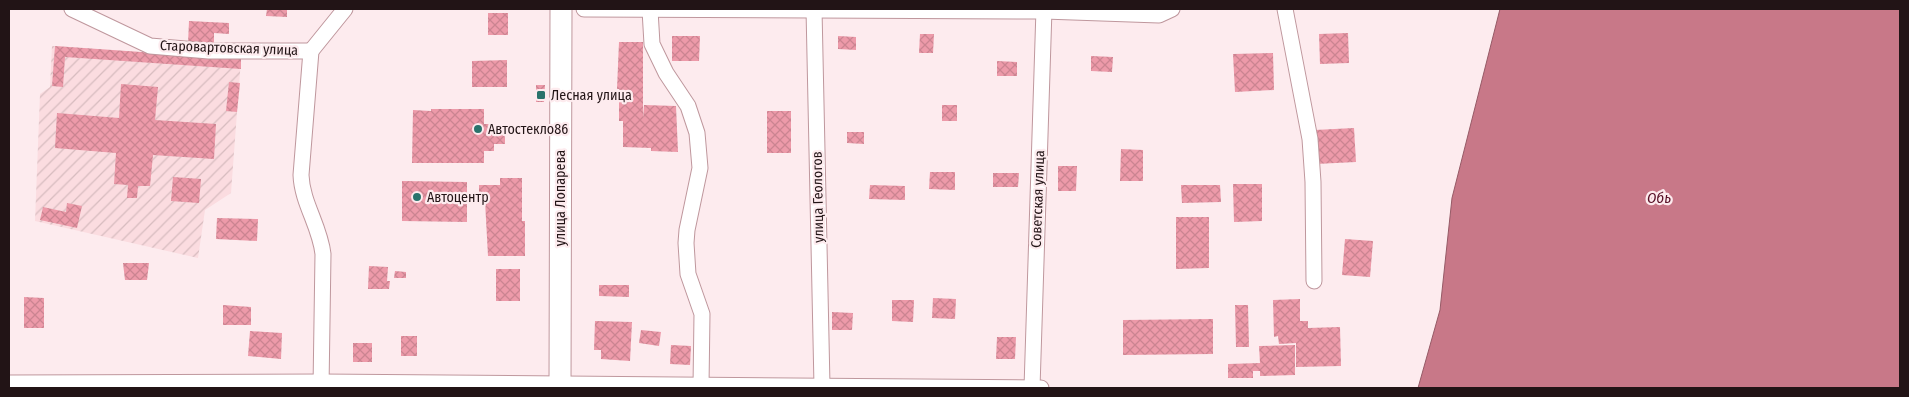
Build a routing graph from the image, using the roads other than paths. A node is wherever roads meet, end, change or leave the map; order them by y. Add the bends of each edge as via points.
1 (72, 9) edge
2 (345, 9) edge
3 (561, 9) edge
4 (568, 9) edge
5 (583, 9) edge
6 (1172, 9) edge
7 (1285, 9) edge
8 (650, 10) edge
9 (814, 10) edge
10 (1044, 10) edge
11 (311, 51) junction
12 (1314, 281) dead end
13 (9, 383) edge
14 (321, 385) edge
15 (71, 386) edge
16 (701, 386) junction
17 (822, 386) junction
18 (560, 387) edge
19 (805, 387) edge
20 (1032, 388) edge
21 (1041, 388) edge

1 - 11 street, Старовартовская улица via 150,46 209,51
2 - 11 street, Старовартовская улица
3 - 18 main road, улица Лопарева
4 - 5 street
5 - 8 street
6 - 10 street via 1159,15
7 - 12 street via 1310,139
8 - 9 street
8 - 16 street via 652,44 688,106 697,132 700,168 686,243 688,274 702,314
9 - 10 street
9 - 17 street, улица Геологов
10 - 20 street, Советская улица
11 - 14 street via 300,175 301,188 322,241
13 - 15 street
14 - 15 street
14 - 18 street
16 - 18 street
16 - 19 street
17 - 19 street
17 - 20 street
20 - 21 street

